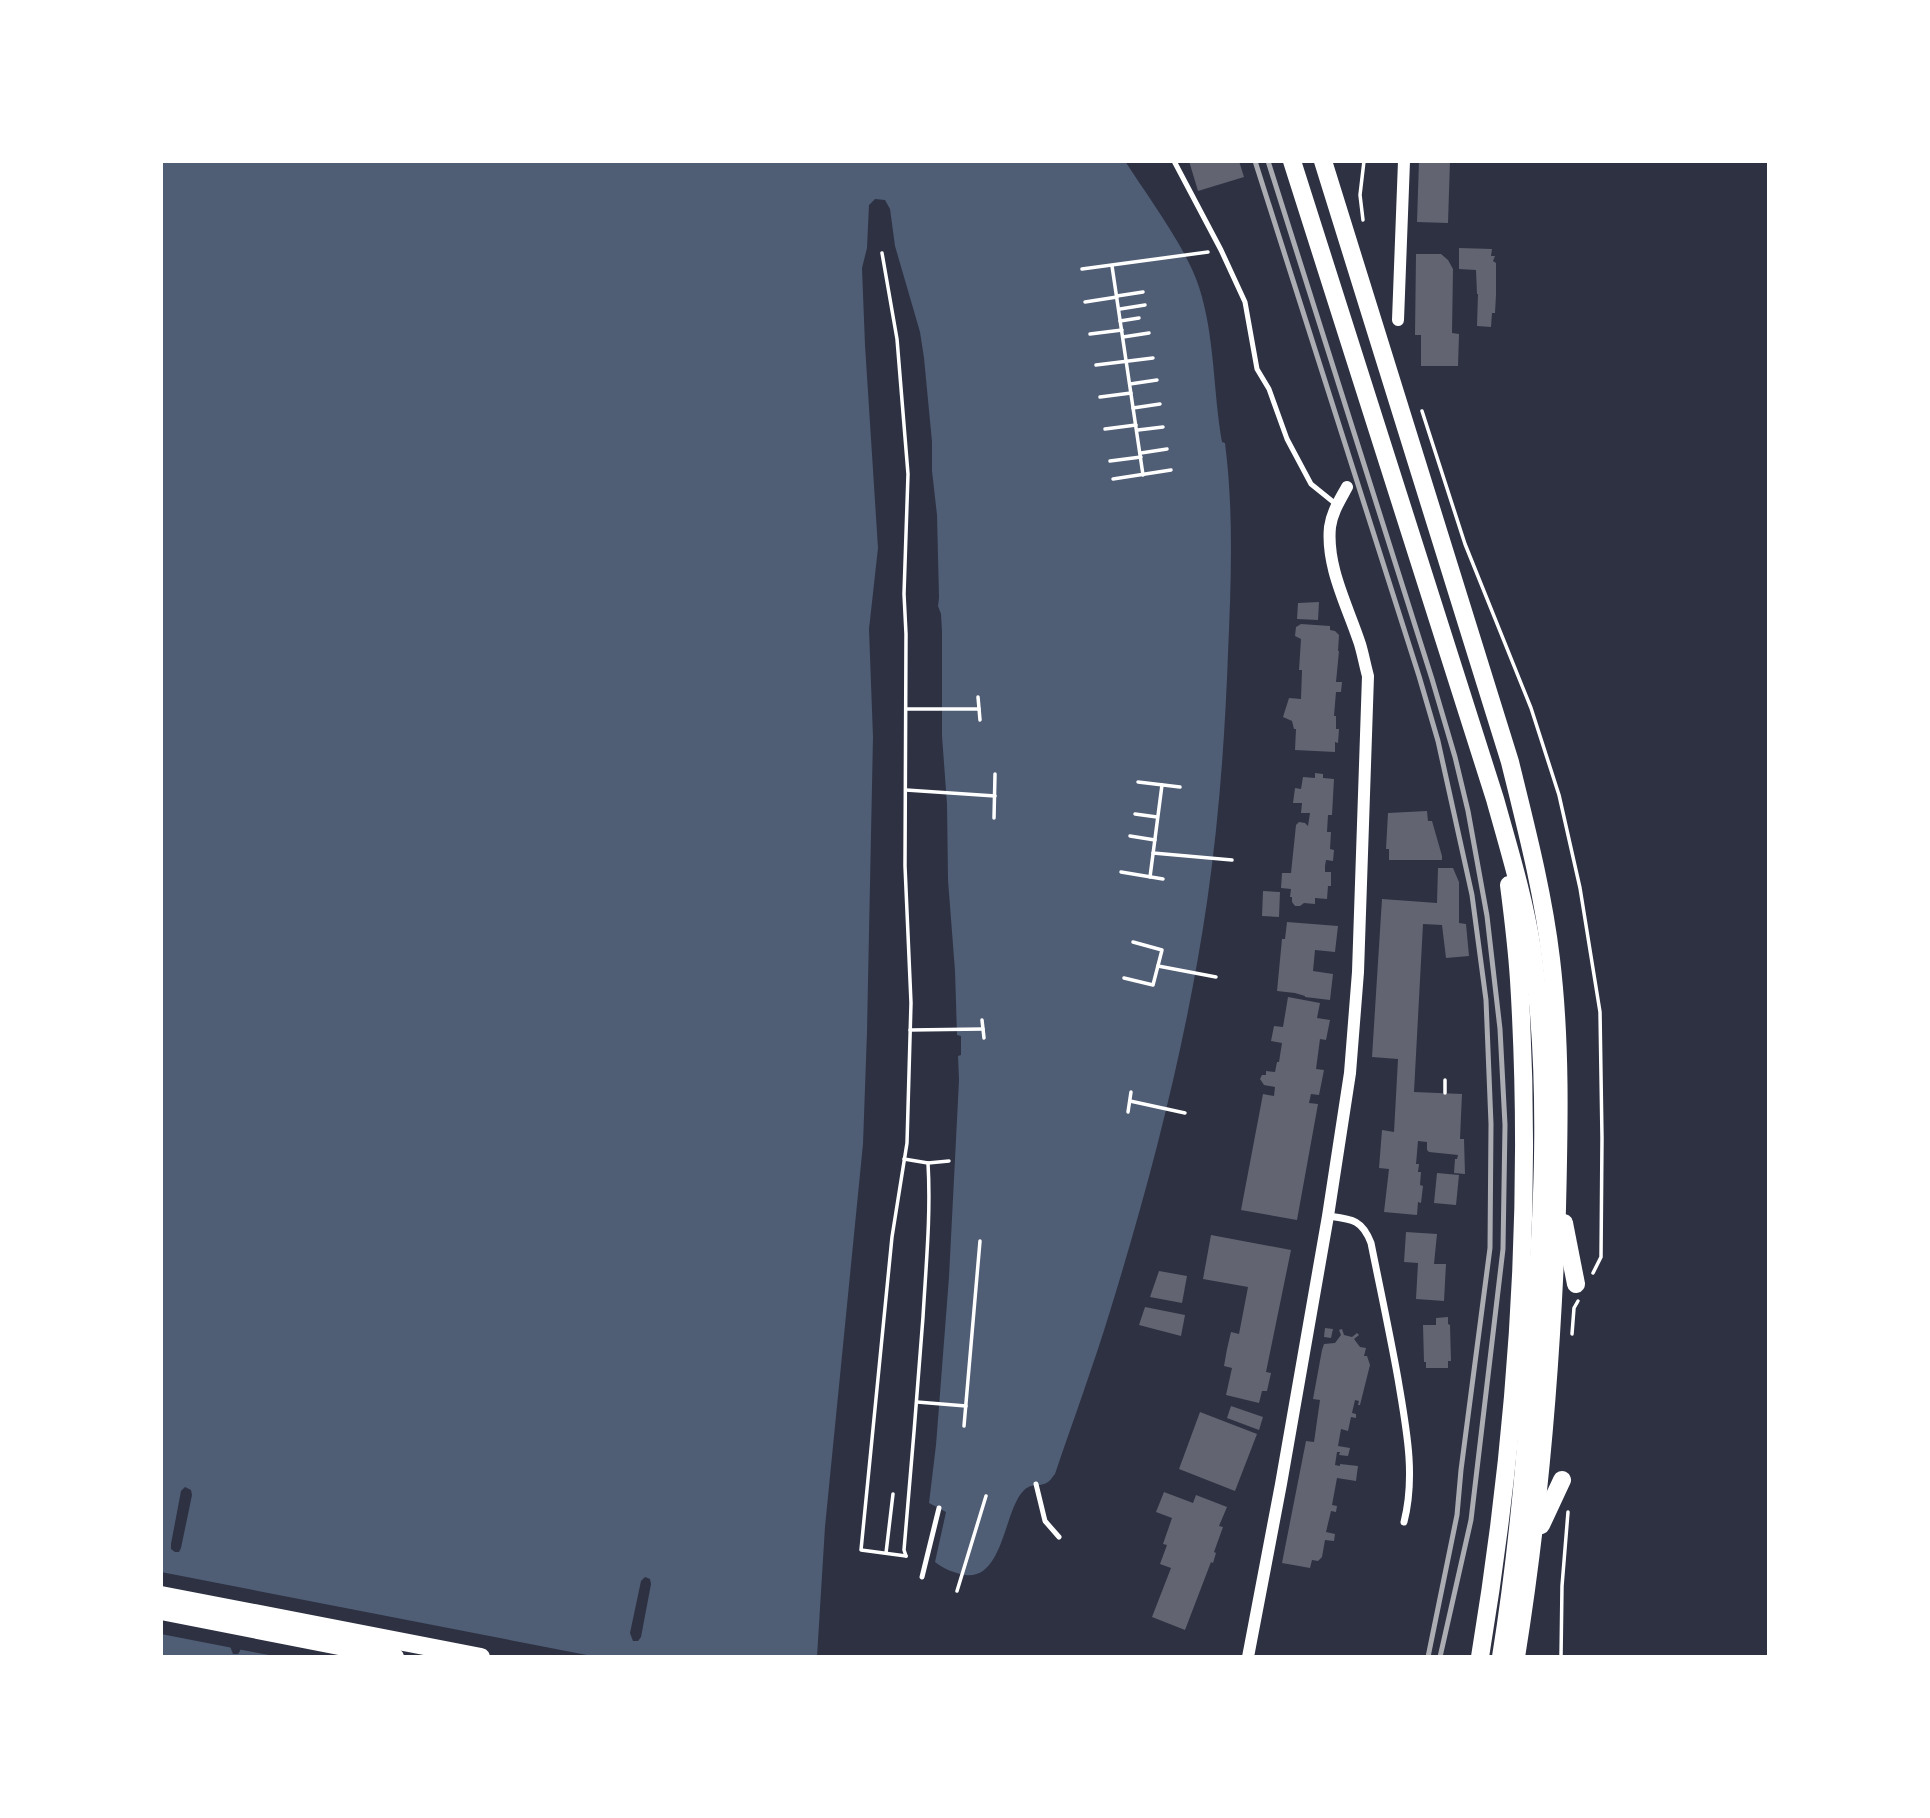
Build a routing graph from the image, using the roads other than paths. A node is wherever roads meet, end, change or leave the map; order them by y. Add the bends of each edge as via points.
1 (1174, 161) edge
2 (1292, 161) edge
3 (1323, 161) edge
4 (1404, 161) edge
5 (1398, 320) dead end
6 (1348, 487) dead end
7 (1337, 505) junction
8 (1504, 829) junction
9 (1558, 1170) junction
10 (1328, 1216) junction
11 (1576, 1284) dead end
12 (1562, 1480) dead end
13 (1036, 1484) dead end
14 (939, 1508) dead end
15 (1404, 1522) dead end
16 (1059, 1537) dead end
17 (1532, 1544) junction
18 (922, 1577) dead end
19 (161, 1595) edge
20 (161, 1611) edge
21 (395, 1657) edge
22 (481, 1657) edge
23 (1248, 1657) edge
24 (1480, 1657) edge
25 (1501, 1657) edge
26 (1516, 1657) edge

1 - 7 lane via 1245,302 1257,369 1287,439 1311,484
2 - 8 main road
3 - 9 main road via 1510,762 1538,879 1557,1027
4 - 5 street
6 - 7 street
7 - 10 street via 1330,547 1368,676 1358,972 1350,1073
8 - 24 main road via 1520,1001 1522,1218 1501,1517
8 - 25 main road via 1533,961 1542,1129 1539,1273 1525,1462
9 - 11 main road
9 - 17 main road via 1551,1356
10 - 15 street via 1357,1222 1371,1243 1408,1443 1410,1475
10 - 23 street
12 - 17 main road
13 - 16 lane via 1045,1521
14 - 18 lane
17 - 26 main road
19 - 22 main road
20 - 21 main road

